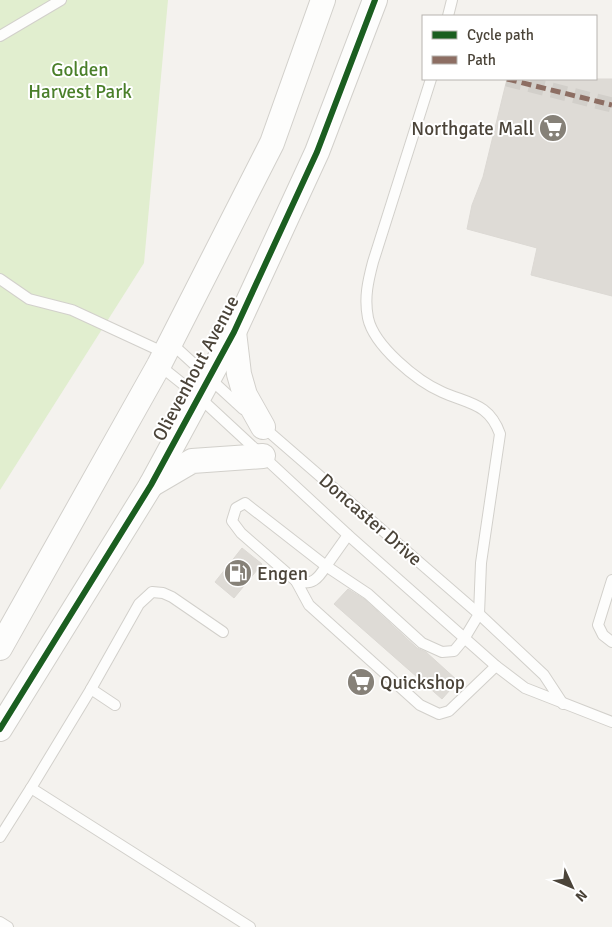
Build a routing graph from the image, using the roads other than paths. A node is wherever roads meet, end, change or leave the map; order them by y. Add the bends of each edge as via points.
1 (61, 0) edge
2 (323, 0) edge
3 (375, 0) edge
4 (452, 0) edge
5 (448, 15) edge
6 (0, 36) edge
7 (431, 80) edge
8 (0, 279) edge
9 (234, 332) junction
10 (165, 353) junction
11 (204, 387) junction
12 (263, 427) junction
13 (263, 456) junction
14 (151, 485) junction
15 (348, 535) junction
16 (326, 566) junction
17 (612, 580) edge
18 (296, 582) junction
19 (479, 614) junction
20 (223, 632) dead end
21 (464, 639) junction
22 (612, 642) edge
23 (0, 648) edge
24 (496, 666) junction
25 (91, 689) junction
26 (563, 704) junction
27 (115, 705) dead end
28 (612, 722) edge
29 (0, 729) edge
30 (31, 788) junction
31 (0, 837) edge
32 (0, 922) edge
33 (8, 927) edge
34 (250, 927) edge

1 - 6 lane
2 - 10 street, Olievenhout Avenue via 272,143
3 - 9 street, Olievenhout Avenue via 317,152
4 - 5 lane
7 - 19 lane via 373,262 366,292 367,311 378,338 403,366 440,391 483,408 498,426 498,455 486,515 481,563
8 - 10 lane via 29,299 72,310
9 - 11 street, Olievenhout Avenue
9 - 12 street via 245,395
10 - 11 lane, Doncaster Drive
10 - 11 lane, Doncaster Drive
10 - 23 street, Olievenhout Avenue
11 - 12 lane, Doncaster Drive
11 - 13 lane, Doncaster Drive
11 - 14 street, Olievenhout Avenue
12 - 19 lane, Doncaster Drive
13 - 14 street via 192,462
13 - 15 lane, Doncaster Drive
14 - 29 street, Olievenhout Avenue
15 - 16 lane
15 - 21 lane, Doncaster Drive
16 - 18 lane via 312,583
16 - 18 lane via 288,539 250,505 239,504 233,516 234,526
16 - 21 lane via 368,594 410,633 434,650 454,650
17 - 22 lane via 598,625 602,634
18 - 24 lane via 310,605 420,704 439,714 449,711
19 - 21 lane
19 - 26 lane, Doncaster Drive via 544,675
20 - 25 lane via 172,597 152,592 138,604
21 - 24 lane, Doncaster Drive
24 - 26 lane, Doncaster Drive via 525,688
25 - 27 lane
25 - 30 lane
26 - 28 lane, Doncaster Drive
30 - 31 lane
30 - 34 lane
32 - 33 lane

